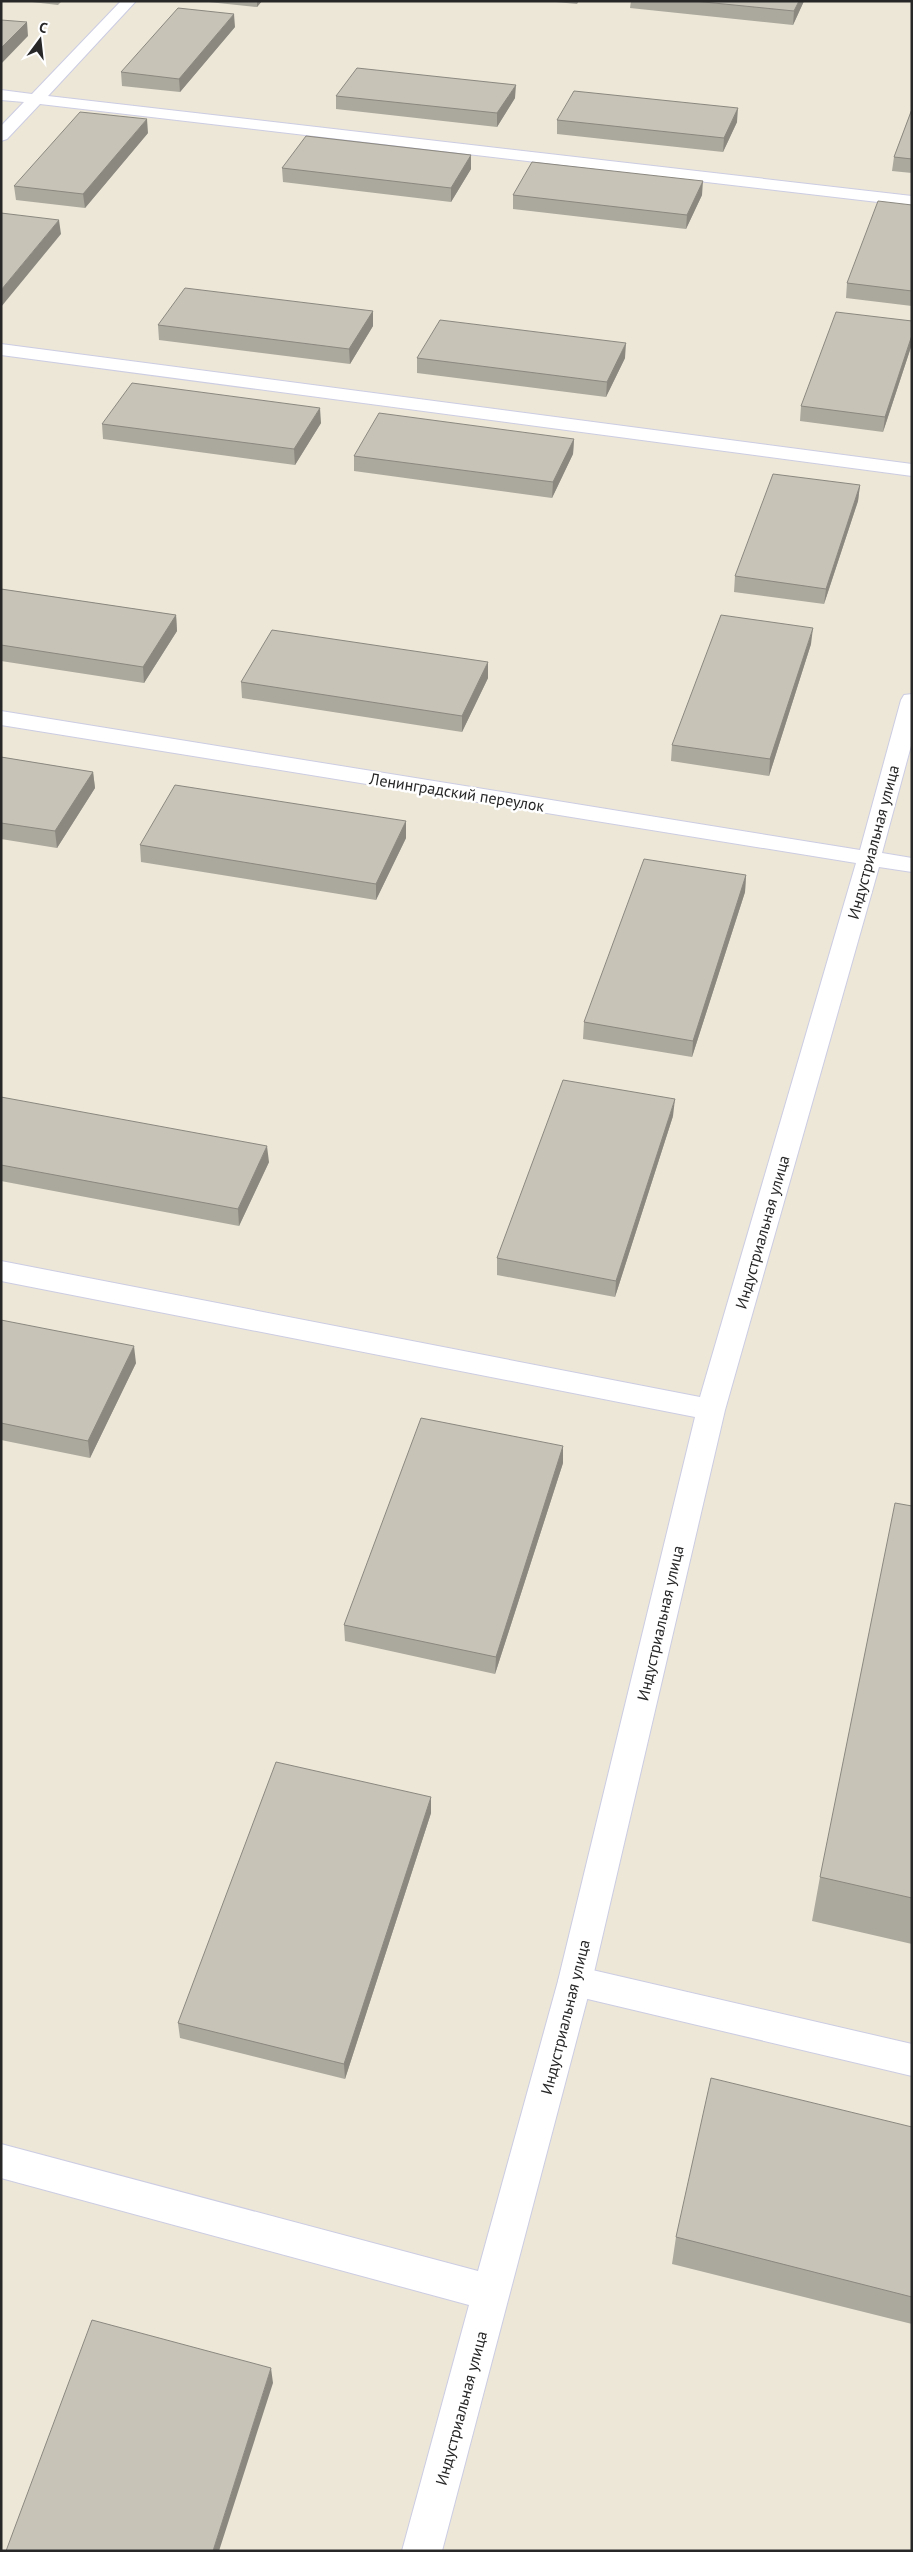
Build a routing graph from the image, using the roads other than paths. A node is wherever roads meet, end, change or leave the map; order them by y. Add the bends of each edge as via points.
1 (129, 1) edge
2 (1, 95) edge
3 (35, 99) junction
4 (1, 136) edge
5 (912, 201) edge
6 (1, 349) edge
7 (912, 470) edge
8 (912, 700) edge
9 (1, 718) edge
10 (869, 858) junction
11 (912, 865) edge
12 (1, 1270) edge
13 (711, 1410) junction
14 (576, 1981) junction
15 (912, 2060) edge
16 (1, 2161) edge
17 (493, 2292) junction
18 (422, 2551) edge

1 - 3 street
2 - 3 street
3 - 4 street
3 - 5 street
6 - 7 street
8 - 10 street, Индустриальная улица
9 - 10 street, Ленинградский переулок
10 - 11 street, Ленинградский переулок
10 - 13 street, Индустриальная улица
12 - 13 street
13 - 14 street, Индустриальная улица
14 - 15 street
14 - 17 street, Индустриальная улица
16 - 17 street
17 - 18 street, Индустриальная улица

